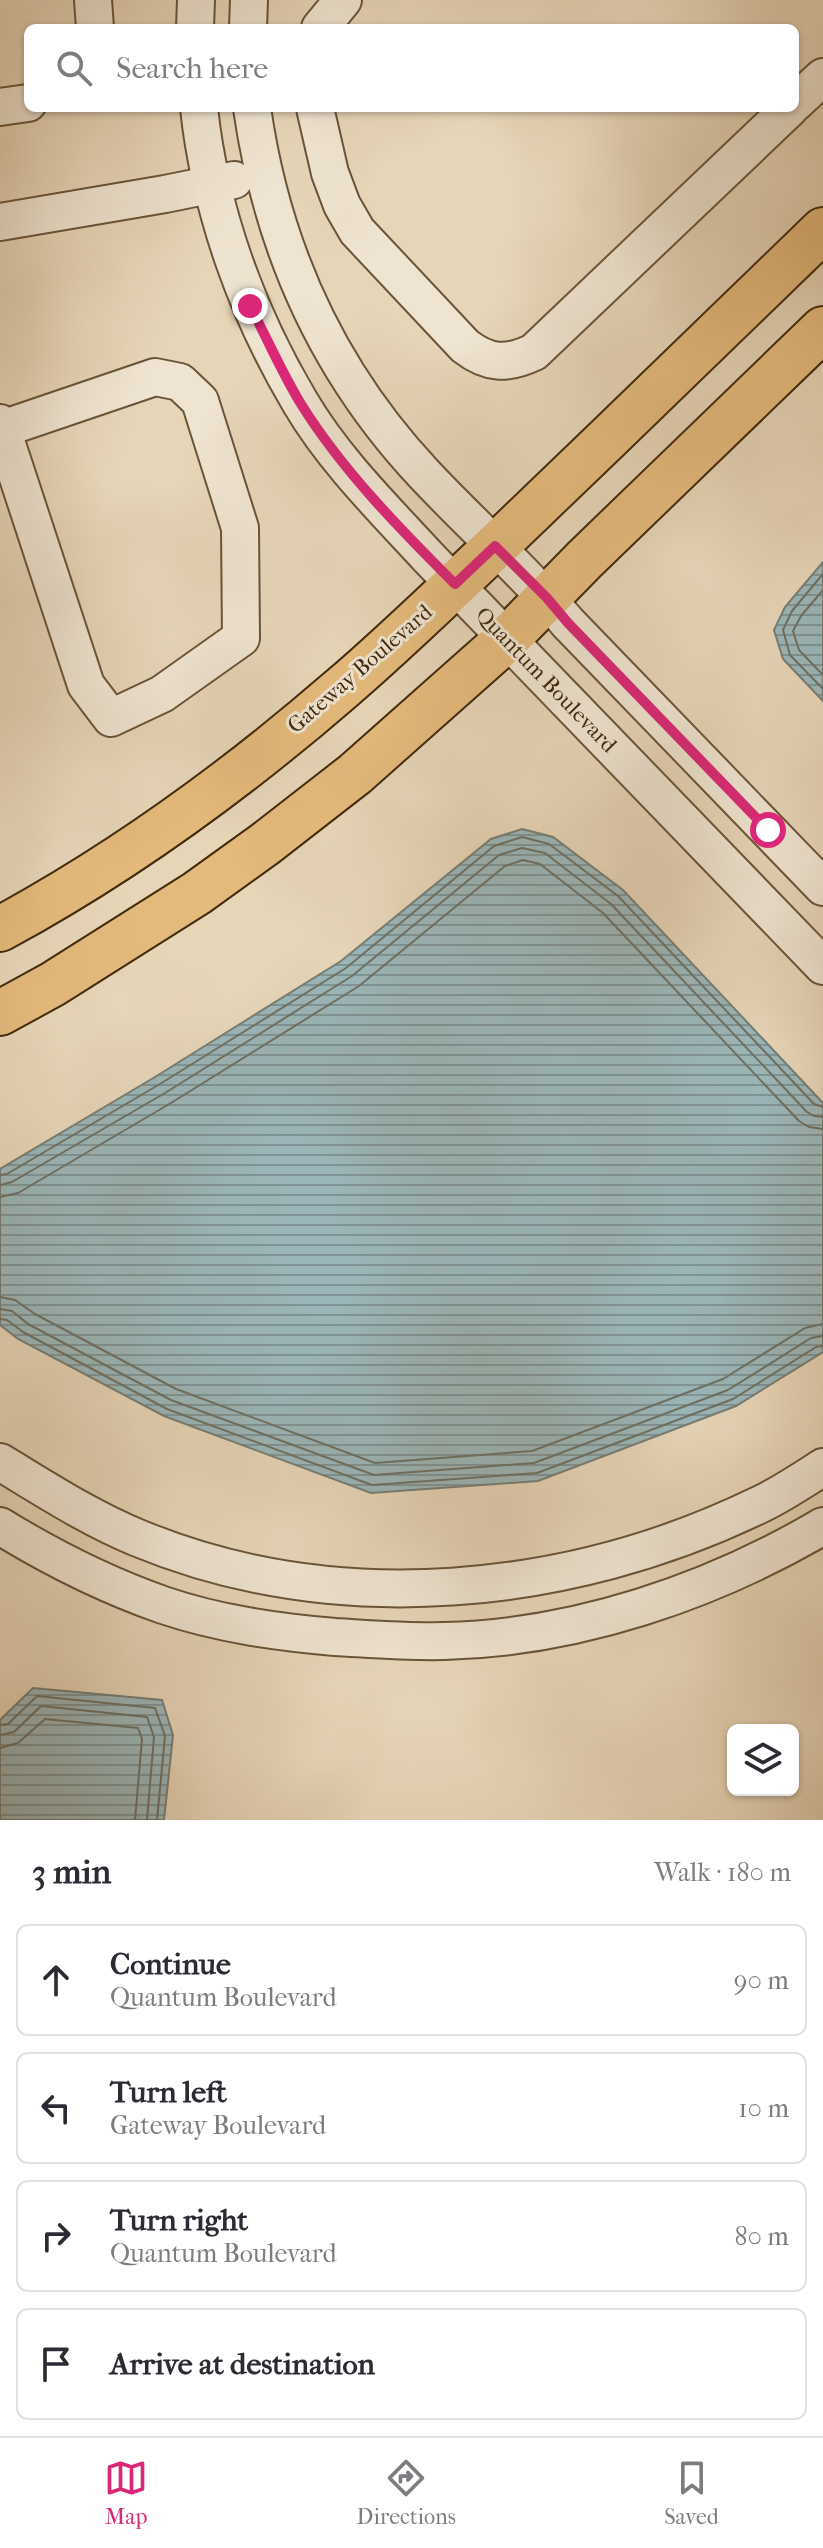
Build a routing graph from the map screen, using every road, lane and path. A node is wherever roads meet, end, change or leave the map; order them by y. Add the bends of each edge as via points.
1 (93, 0) edge
2 (196, 0) edge
3 (249, 0) edge
4 (343, 0) edge
5 (95, 24) edge
6 (195, 24) edge
7 (248, 24) edge
8 (323, 24) edge
9 (823, 77) edge
10 (799, 99) edge
11 (24, 104) edge
12 (0, 107) edge
13 (200, 112) edge
14 (253, 112) edge
15 (316, 112) edge
16 (786, 112) edge
17 (263, 174) junction
18 (212, 184) junction
19 (0, 222) edge
20 (823, 230) edge
21 (823, 329) edge
22 (1, 426) edge
23 (495, 546) junction
24 (455, 584) junction
25 (547, 598) junction
26 (506, 640) junction
27 (823, 887) edge
28 (0, 929) edge
29 (823, 966) edge
30 (0, 1013) edge
31 (0, 1462) edge
32 (823, 1467) edge
33 (762, 1504) junction
34 (0, 1526) edge
35 (823, 1526) edge
36 (785, 1548) junction

1 - 5 street
2 - 6 street
3 - 7 street
4 - 8 street
9 - 10 street
11 - 12 street
13 - 18 street, Quantum Boulevard
14 - 17 street
15 - 16 street via 330,173 357,231 465,346 498,363 534,352
17 - 18 street
17 - 23 street via 288,258 358,392 423,473
18 - 19 street
18 - 24 street, Quantum Boulevard via 250,306 300,402 374,498
20 - 23 main road, Gateway Boulevard
21 - 25 main road
22 - 22 street via 86,685 111,718 162,694 241,638 240,528 200,401 180,382 155,377
23 - 24 main road, Gateway Boulevard
23 - 25 street
24 - 26 street, Quantum Boulevard
24 - 28 main road, Gateway Boulevard via 250,765 52,901
25 - 26 main road
25 - 27 street
26 - 29 street, Quantum Boulevard
26 - 30 main road via 355,774 265,844 152,923
31 - 33 street via 138,1538 268,1577 340,1586 448,1588 536,1577 627,1556
32 - 33 street
33 - 36 street
34 - 36 street via 96,1579 164,1605 283,1633 378,1640 523,1634 602,1617 684,1594
35 - 36 street

